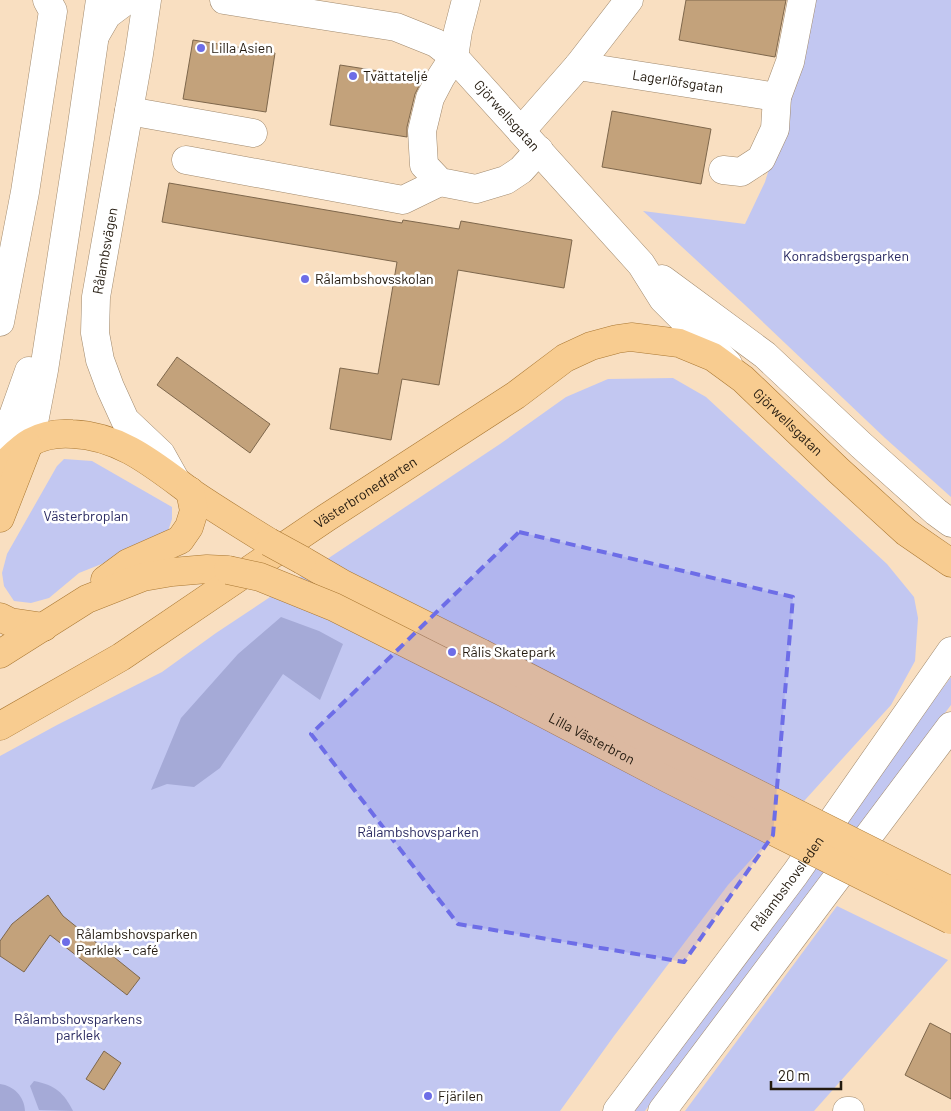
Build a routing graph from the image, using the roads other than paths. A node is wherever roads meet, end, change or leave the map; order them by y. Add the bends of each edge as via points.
1 (47, 0) edge
2 (100, 0) edge
3 (127, 0) edge
4 (147, 0) edge
5 (224, 0) edge
6 (466, 0) edge
7 (630, 0) edge
8 (802, 0) edge
9 (96, 36) junction
10 (454, 58) junction
11 (578, 66) junction
12 (777, 97) junction
13 (129, 111) junction
14 (253, 133) dead end
15 (80, 138) junction
16 (530, 141) junction
17 (186, 160) dead end
18 (723, 170) dead end
19 (440, 182) junction
20 (641, 264) junction
21 (0, 322) edge
22 (743, 379) junction
23 (0, 436) edge
24 (30, 443) junction
25 (0, 470) edge
26 (183, 485) junction
27 (0, 518) edge
28 (951, 523) edge
29 (951, 563) edge
30 (87, 599) junction
31 (0, 617) edge
32 (44, 627) junction
33 (951, 651) edge
34 (0, 654) edge
35 (0, 726) edge
36 (951, 726) edge
37 (951, 891) edge
38 (951, 920) edge
39 (617, 1111) edge
40 (662, 1111) edge

1 - 21 street via 53,11 25,192
2 - 9 street
3 - 9 street via 107,15
4 - 13 street, Rålambsvägen
5 - 10 street, Gjörwellsgatan via 396,27 436,43
6 - 10 street
7 - 11 street
8 - 12 street via 790,62
9 - 15 street
10 - 16 street, Gjörwellsgatan
10 - 19 street via 430,98 422,131 424,165
11 - 12 street, Lagerlöfsgatan
11 - 16 street
12 - 18 street via 775,129 762,159 741,172
13 - 14 street
13 - 26 street, Rålambsvägen via 96,297 95,333 100,360 125,420 161,454
15 - 23 street via 65,159 30,368 14,416
15 - 24 street
16 - 19 street via 521,170 506,180 476,189
16 - 20 street, Gjörwellsgatan
17 - 19 street via 403,200
20 - 22 street, Gjörwellsgatan via 663,299
20 - 28 street, Gjörwellsgatan via 765,354 861,445
22 - 29 main road, Gjörwellsgatan via 906,532
22 - 35 main road, Västerbronedfarten via 713,357 680,343 631,337 591,346 565,358 516,395 326,518 121,657
24 - 25 main road
24 - 26 main road via 60,433 101,437 132,452
24 - 27 main road
26 - 30 main road via 194,511 190,527 180,540 128,563
26 - 37 main road, Lilla Västerbron, bridge via 269,542 352,588
30 - 32 main road
30 - 38 main road, Lilla Västerbron, bridge via 143,577 172,572 228,570 260,577 334,607
31 - 32 main road via 10,622
32 - 34 main road
33 - 39 street, Rålambshovsleden via 795,874
36 - 40 street

